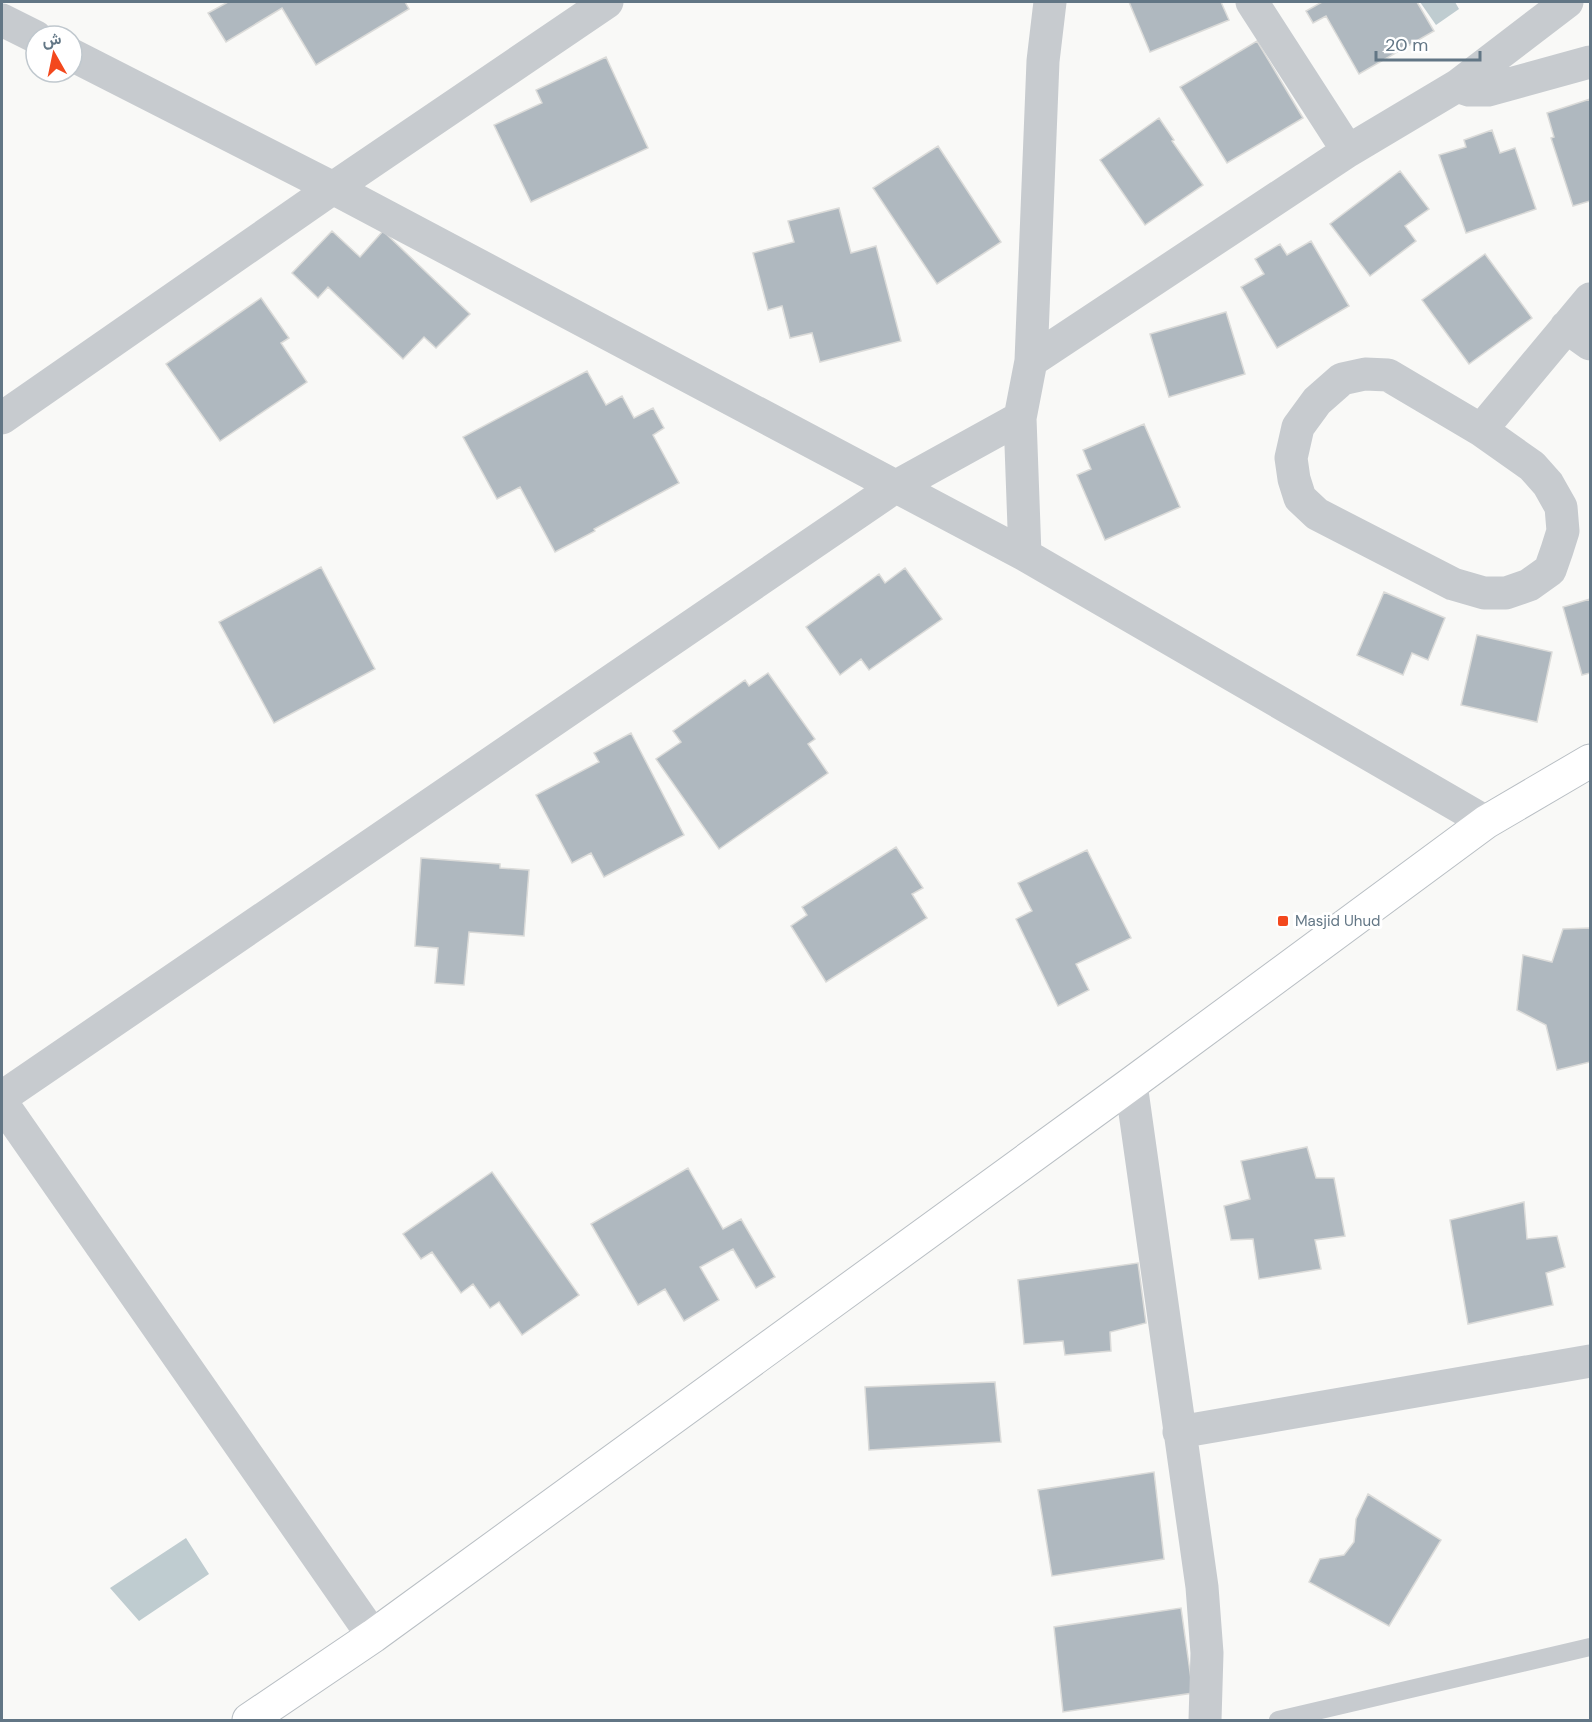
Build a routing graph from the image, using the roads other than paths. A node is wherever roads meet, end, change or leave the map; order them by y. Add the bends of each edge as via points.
1 (607, 2) edge
2 (1050, 2) edge
3 (1252, 2) edge
4 (1568, 2) edge
5 (2, 20) edge
6 (24, 31) edge
7 (84, 61) edge
8 (1590, 63) edge
9 (1457, 86) junction
10 (1348, 151) junction
11 (333, 188) junction
12 (1590, 299) edge
13 (1578, 335) edge
14 (1031, 361) junction
15 (2, 418) edge
16 (1020, 418) junction
17 (1480, 430) junction
18 (895, 487) junction
19 (1025, 555) junction
20 (1590, 761) edge
21 (1486, 822) junction
22 (1131, 1084) junction
23 (2, 1097) edge
24 (2, 1103) edge
25 (1590, 1361) edge
26 (1179, 1432) junction
27 (373, 1636) junction
28 (1590, 1647) edge
29 (249, 1720) edge
30 (1205, 1720) edge
31 (1278, 1720) edge

1 - 11 street
2 - 14 street via 1043,61
3 - 10 street
4 - 9 street
5 - 6 street
7 - 11 street
8 - 9 street via 1488,90
9 - 10 street
10 - 14 street
11 - 15 street
11 - 18 street
12 - 13 street
13 - 17 street
14 - 16 street
16 - 18 street
16 - 19 street
17 - 17 street via 1388,375 1365,374 1342,380 1317,401 1298,427 1291,458 1300,498 1317,514 1453,584 1484,593 1506,593 1529,585 1550,570 1563,531 1561,507 1532,466
18 - 19 street
18 - 23 street
19 - 21 street
20 - 21 main road
21 - 22 main road
22 - 26 street
22 - 27 main road
24 - 27 street
25 - 26 street
26 - 30 street via 1202,1587 1207,1653
27 - 29 main road
28 - 31 lane

